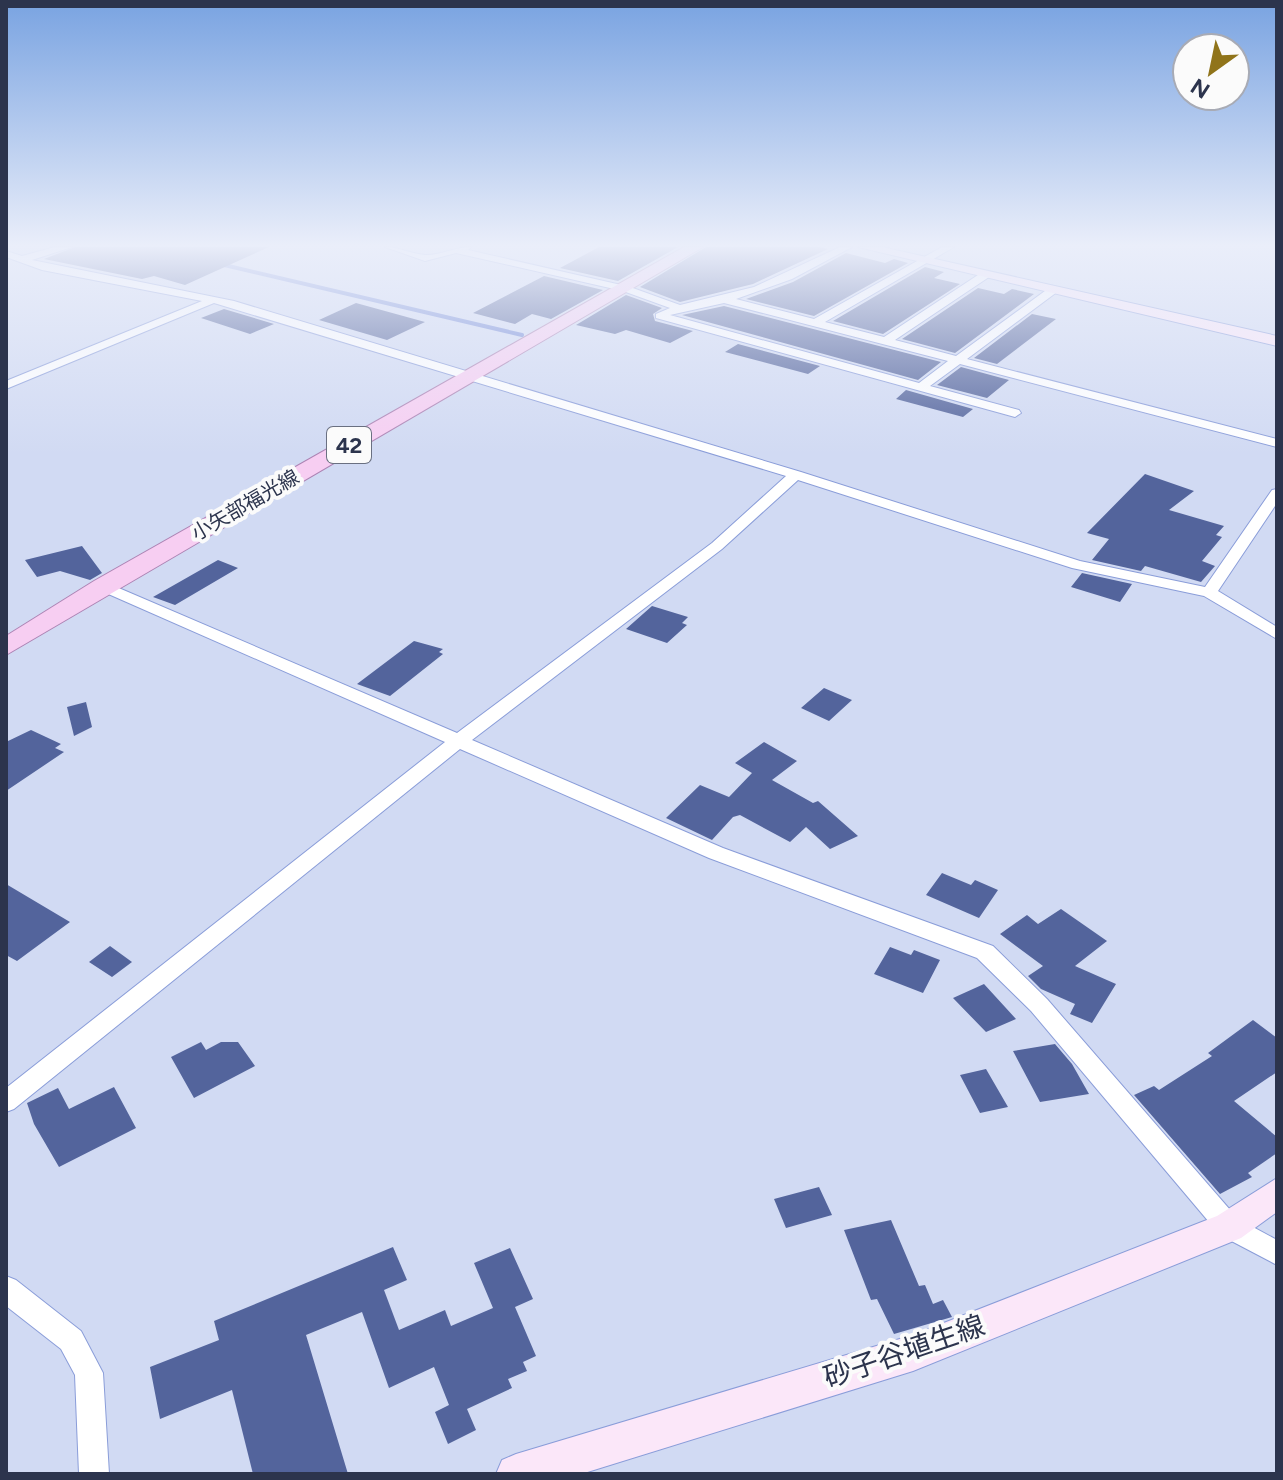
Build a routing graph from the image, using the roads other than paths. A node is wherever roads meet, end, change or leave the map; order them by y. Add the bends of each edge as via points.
1 (174, 316) edge
2 (268, 316) edge
3 (578, 316) edge
4 (660, 316) edge
5 (789, 316) edge
6 (828, 316) edge
7 (923, 316) edge
8 (1016, 316) edge
9 (1167, 316) edge
10 (816, 323) junction
11 (886, 341) junction
12 (1277, 341) edge
13 (956, 359) junction
14 (471, 376) junction
15 (6, 385) edge
16 (921, 387) junction
17 (1015, 413) dead end
18 (1277, 443) edge
19 (796, 475) junction
20 (1277, 493) edge
21 (102, 586) junction
22 (1209, 592) junction
23 (1277, 634) edge
24 (6, 647) edge
25 (457, 742) junction
26 (6, 1102) edge
27 (1277, 1193) edge
28 (1229, 1227) junction
29 (1277, 1253) edge
30 (6, 1289) edge
31 (94, 1474) edge
32 (516, 1474) edge

1 - 15 street
2 - 14 street
3 - 14 main road, 小矢部福光線 / 42
4 - 16 street
5 - 10 street
6 - 10 street
7 - 11 street
8 - 13 street
9 - 12 street
10 - 11 street
11 - 13 street
13 - 16 street
13 - 18 street
14 - 19 street
14 - 21 main road, 小矢部福光線 / 42
16 - 17 street
19 - 22 street via 1077,565
19 - 25 street via 717,546
20 - 22 street
21 - 24 main road, 小矢部福光線 / 42
21 - 25 street
22 - 23 street
25 - 26 street
25 - 28 street via 716,853 985,952 1039,1005
27 - 28 street, 砂子谷埴生線
28 - 29 street
28 - 32 street, 砂子谷埴生線 via 913,1353
30 - 31 street via 71,1340 89,1373

